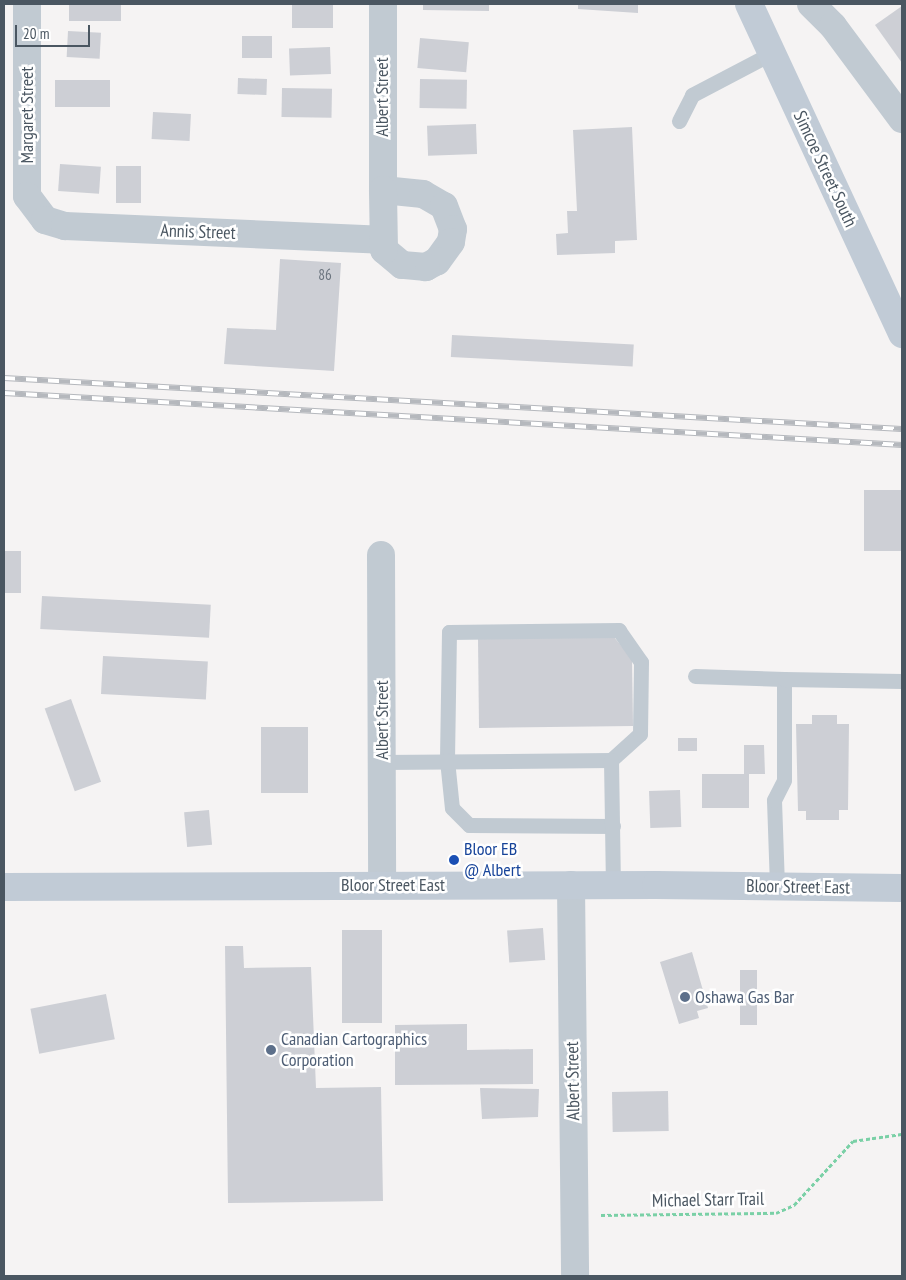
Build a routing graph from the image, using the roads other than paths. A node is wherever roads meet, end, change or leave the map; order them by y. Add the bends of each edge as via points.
1 (27, 4) edge
2 (383, 4) edge
3 (749, 4) edge
4 (811, 4) edge
5 (772, 53) junction
6 (15, 116) edge
7 (902, 119) edge
8 (679, 121) dead end
9 (383, 190) junction
10 (28, 196) joint
11 (381, 240) junction
12 (902, 334) edge
13 (381, 555) dead end
14 (696, 676) dead end
15 (784, 679) junction
16 (902, 681) edge
17 (448, 760) junction
18 (611, 760) junction
19 (382, 762) junction
20 (613, 826) junction
21 (382, 885) junction
22 (571, 885) junction
23 (613, 885) junction
24 (4, 886) edge
25 (777, 886) junction
26 (902, 888) edge
27 (575, 1266) edge

1 - 6 street, Margaret Street
2 - 9 street, Albert Street
3 - 5 main road, Simcoe Street South
4 - 7 street via 833,26
5 - 8 lane via 692,95
5 - 12 main road, Simcoe Street South
6 - 10 street, Margaret Street
9 - 11 street, Albert Street
9 - 11 street via 434,198 444,206 453,229 446,253 426,267 402,265 384,250
10 - 11 street, Annis Street via 45,220 65,226
13 - 19 street, Albert Street
14 - 15 lane
15 - 16 lane
15 - 25 lane via 784,780 774,800
17 - 18 lane
17 - 18 lane via 449,632 619,630 641,662 640,734
17 - 19 lane
17 - 20 lane via 452,808 469,824
18 - 20 lane
19 - 21 street, Albert Street
20 - 23 lane
21 - 22 main road, Bloor Street East
21 - 24 main road, Bloor Street East
22 - 23 main road, Bloor Street East
22 - 27 street, Albert Street
23 - 25 main road, Bloor Street East
25 - 26 main road, Bloor Street East

